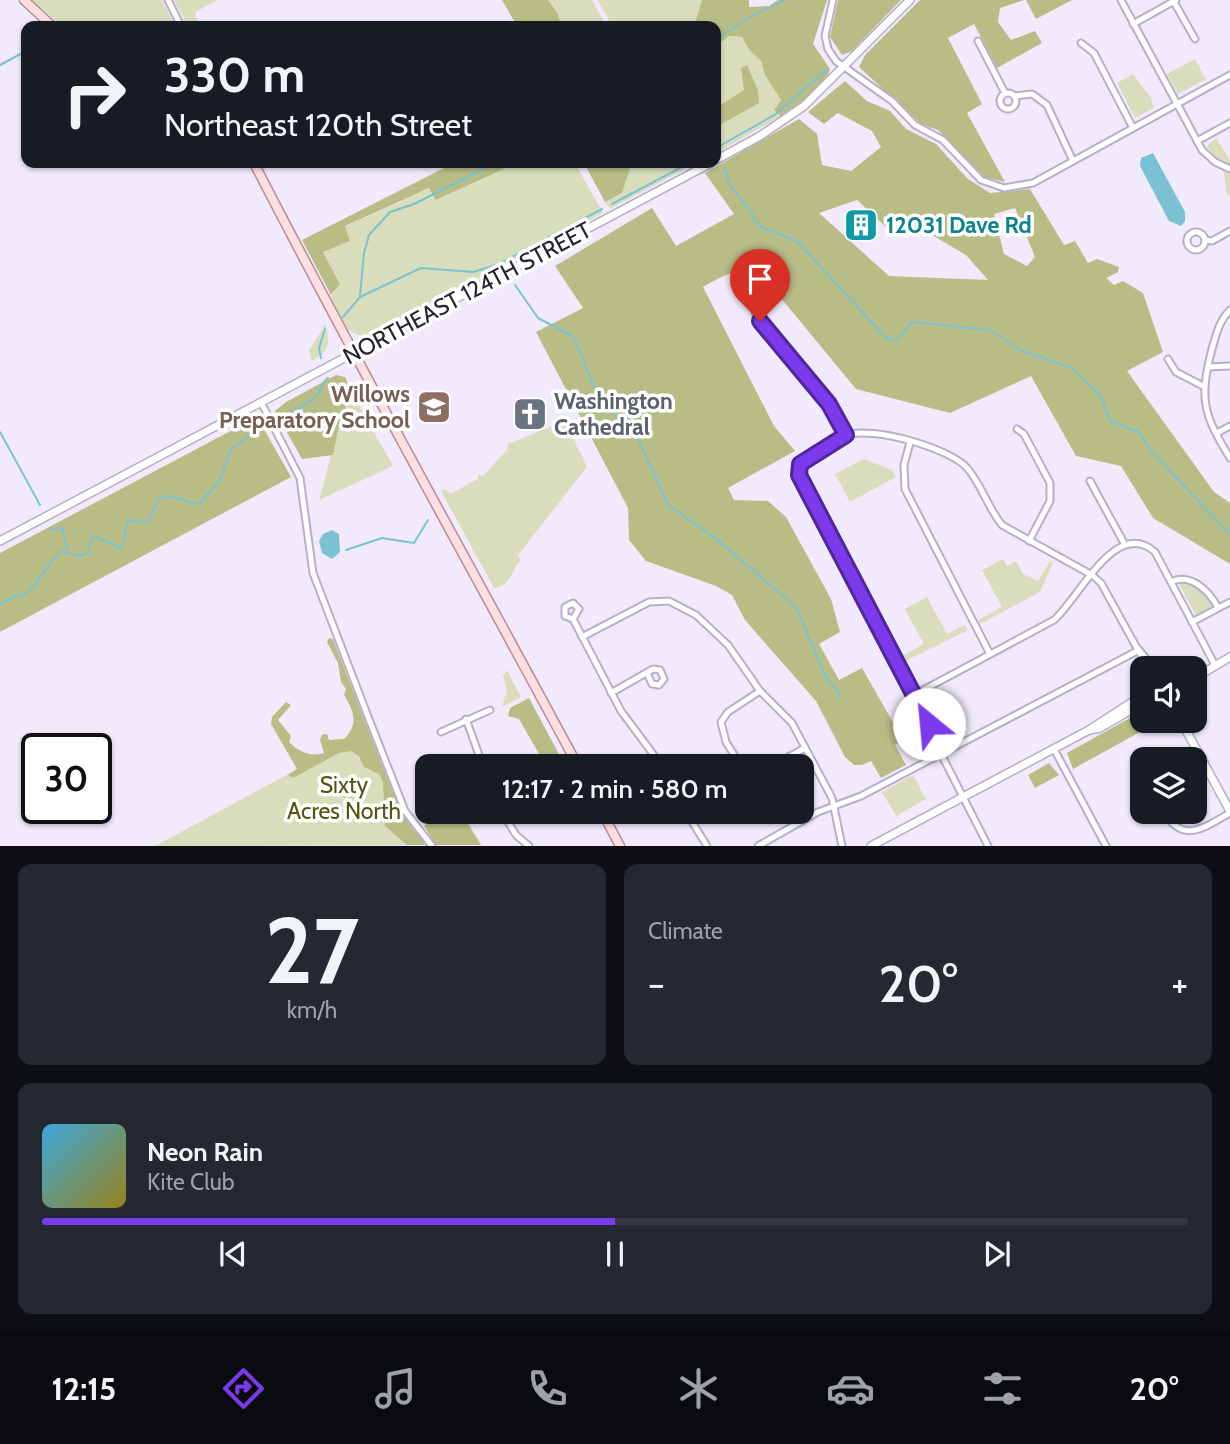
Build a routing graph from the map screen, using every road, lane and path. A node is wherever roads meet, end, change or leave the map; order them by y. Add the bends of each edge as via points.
1 (24, 0) edge
2 (168, 0) edge
3 (833, 0) edge
4 (910, 0) edge
5 (1121, 0) edge
6 (1175, 1) edge
7 (47, 21) edge
8 (178, 21) edge
9 (1133, 24) junction
10 (1195, 39) dead end
11 (978, 41) dead end
12 (1081, 43) dead end
13 (845, 68) junction
14 (1230, 75) edge
15 (1005, 93) junction
16 (1015, 96) junction
17 (1176, 105) junction
18 (1230, 123) edge
19 (1133, 128) junction
20 (1198, 141) junction
21 (721, 157) edge
22 (1073, 161) junction
23 (257, 168) edge
24 (702, 168) edge
25 (1230, 169) edge
26 (1230, 231) edge
27 (1205, 240) dead end
28 (1230, 310) edge
29 (755, 313) dead end
30 (352, 354) junction
31 (1168, 359) dead end
32 (1230, 366) edge
33 (1208, 367) junction
34 (1203, 386) junction
35 (261, 402) junction
36 (1230, 426) edge
37 (1017, 429) dead end
38 (1217, 433) junction
39 (846, 435) junction
40 (910, 442) junction
41 (1230, 458) edge
42 (1090, 481) dead end
43 (0, 541) edge
44 (1029, 541) junction
45 (1124, 543) junction
46 (1092, 575) junction
47 (1171, 582) junction
48 (1230, 602) edge
49 (1219, 608) junction
50 (573, 619) dead end
51 (1192, 622) junction
52 (582, 637) junction
53 (1139, 650) junction
54 (990, 654) junction
55 (1230, 655) edge
56 (1142, 656) edge
57 (1144, 656) edge
58 (1214, 663) junction
59 (1207, 666) edge
60 (1207, 669) edge
61 (648, 675) dead end
62 (760, 691) junction
63 (611, 693) junction
64 (914, 695) junction
65 (1130, 703) edge
66 (490, 710) dead end
67 (1130, 710) edge
68 (466, 719) junction
69 (1089, 730) junction
70 (442, 732) dead end
71 (1186, 733) edge
72 (805, 748) junction
73 (1054, 749) junction
74 (479, 754) edge
75 (572, 754) edge
76 (654, 754) edge
77 (734, 754) edge
78 (794, 754) edge
79 (941, 754) junction
80 (963, 797) junction
81 (834, 806) junction
82 (1230, 812) edge
83 (509, 824) edge
84 (609, 824) edge
85 (694, 824) edge
86 (1173, 824) edge
87 (432, 845) edge
88 (529, 845) edge
89 (620, 845) edge
90 (707, 845) edge
91 (758, 845) edge
92 (842, 845) edge
93 (871, 845) edge
94 (989, 845) edge
95 (1106, 845) edge

1 - 7 main road
2 - 8 street
3 - 13 street via 825,43
4 - 13 street
5 - 9 street
6 - 9 street
6 - 10 street
9 - 17 street
11 - 15 street
12 - 19 street via 1094,53
13 - 21 street via 789,117
13 - 22 street via 892,101 915,125 943,140 981,180 1004,187 1032,183
14 - 17 street
15 - 16 street
15 - 16 street via 1000,101 1004,108 1014,107
16 - 22 street via 1032,94 1047,105
17 - 19 street
17 - 20 street
18 - 20 street
19 - 22 street
20 - 25 street via 1209,158
23 - 30 main road
24 - 30 street, NORTHEAST 124TH STREET
26 - 27 street
28 - 33 street via 1218,330
29 - 39 street via 829,404
30 - 35 street, NORTHEAST 124TH STREET
30 - 75 main road
31 - 34 street via 1176,372
32 - 33 street
33 - 34 street
34 - 38 street via 1204,405
35 - 43 street, NORTHEAST 124TH STREET
35 - 87 street via 300,478 313,573 367,714 405,811
36 - 38 street
37 - 44 street via 1024,434 1052,492
38 - 41 street
39 - 40 street via 869,432
39 - 64 street via 798,467 799,475
40 - 44 street via 955,456 969,470 1002,525
40 - 54 street via 904,465 905,489
42 - 45 street
44 - 46 street
45 - 46 street
45 - 47 street via 1147,545
46 - 53 street
46 - 54 street via 1054,620
47 - 49 street via 1190,580 1210,593
47 - 51 street
48 - 49 street
49 - 51 street
50 - 52 street
51 - 58 street
52 - 62 street via 649,602 669,601 685,606 715,632
52 - 63 street
53 - 56 street
53 - 57 street
53 - 79 street
54 - 64 street
55 - 58 street
58 - 59 street
58 - 60 street
61 - 63 street
62 - 72 street via 792,723
62 - 77 street via 720,722 720,731
63 - 76 street
64 - 79 street
65 - 69 street
66 - 68 street
67 - 69 street
68 - 70 street
68 - 74 street
69 - 73 street
71 - 82 street
72 - 78 street
72 - 81 street
73 - 80 street
73 - 95 street
79 - 80 street
79 - 81 street
80 - 93 street
80 - 94 street
81 - 91 street
81 - 92 street
82 - 86 street via 1196,831
83 - 88 street
84 - 89 main road
85 - 90 street

